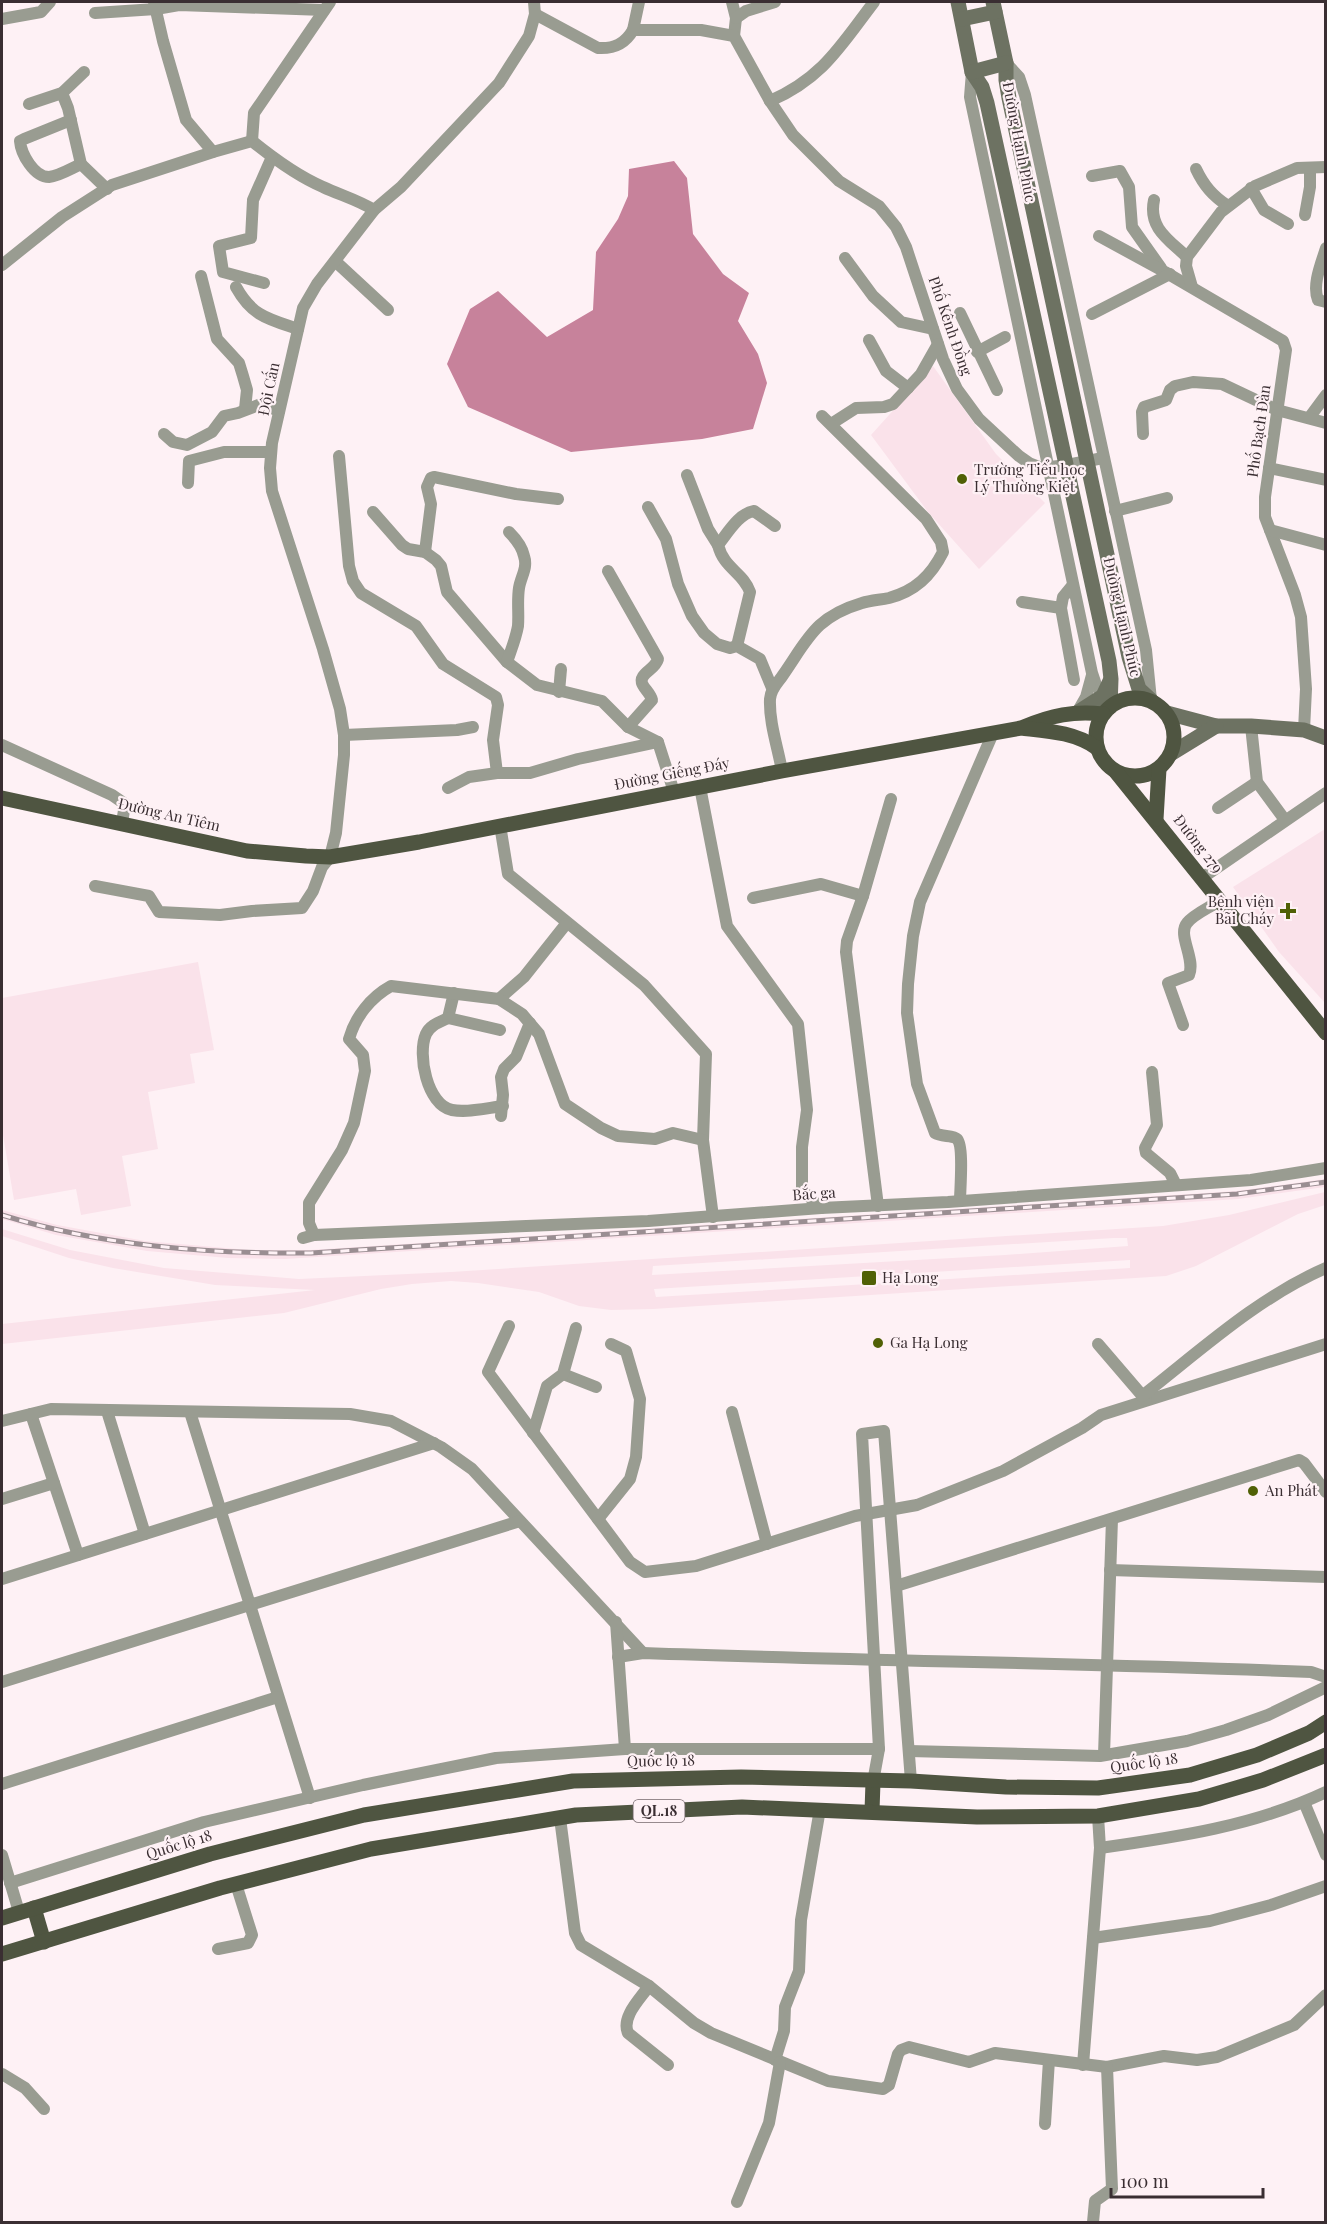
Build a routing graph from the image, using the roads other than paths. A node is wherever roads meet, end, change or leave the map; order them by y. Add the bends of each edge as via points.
1 (50, 2) edge
2 (639, 2) edge
3 (732, 2) edge
4 (775, 2) edge
5 (874, 2) edge
6 (958, 2) edge
7 (155, 5) edge
8 (292, 6) edge
9 (327, 6) edge
10 (994, 7) edge
11 (534, 8) edge
12 (95, 13) dead end
13 (736, 18) junction
14 (2, 19) edge
15 (962, 19) junction
16 (633, 30) junction
17 (734, 36) junction
18 (1006, 63) junction
19 (84, 72) dead end
20 (972, 72) junction
21 (62, 93) junction
22 (770, 101) junction
23 (29, 104) dead end
24 (71, 120) junction
25 (252, 141) junction
26 (213, 152) junction
27 (272, 157) junction
28 (81, 164) junction
29 (1326, 167) edge
30 (1310, 168) junction
31 (1196, 169) dead end
32 (1092, 176) dead end
33 (1251, 188) junction
34 (107, 189) junction
35 (1154, 200) dead end
36 (1228, 206) junction
37 (374, 210) junction
38 (1305, 215) dead end
39 (1288, 224) dead end
40 (1099, 236) dead end
41 (1326, 248) edge
42 (1187, 257) junction
43 (846, 258) dead end
44 (334, 261) junction
45 (2, 265) edge
46 (1167, 273) junction
47 (201, 276) dead end
48 (264, 283) dead end
49 (236, 286) dead end
50 (1192, 287) junction
51 (1326, 302) edge
52 (388, 310) dead end
53 (960, 313) dead end
54 (1092, 314) dead end
55 (298, 329) junction
56 (933, 329) junction
57 (1005, 337) dead end
58 (869, 340) dead end
59 (938, 344) junction
60 (977, 352) junction
61 (908, 388) junction
62 (997, 390) dead end
63 (1326, 395) edge
64 (245, 409) junction
65 (1277, 410) junction
66 (279, 411) junction
67 (1309, 418) junction
68 (1326, 423) edge
69 (164, 434) dead end
70 (1143, 434) dead end
71 (272, 452) junction
72 (339, 456) dead end
73 (1103, 458) junction
74 (1087, 462) junction
75 (1066, 465) junction
76 (1049, 467) junction
77 (1269, 468) junction
78 (687, 475) dead end
79 (1326, 480) edge
80 (188, 483) dead end
81 (1167, 498) dead end
82 (558, 499) dead end
83 (648, 507) dead end
84 (1115, 511) junction
85 (373, 512) dead end
86 (775, 526) dead end
87 (1270, 530) junction
88 (509, 532) dead end
89 (718, 545) junction
90 (1326, 545) edge
91 (425, 552) junction
92 (608, 572) dead end
93 (1072, 586) junction
94 (1022, 602) dead end
95 (1061, 608) junction
96 (737, 646) junction
97 (507, 662) junction
98 (561, 669) dead end
99 (1092, 674) junction
100 (1074, 680) dead end
101 (772, 688) junction
102 (559, 692) junction
103 (1151, 700) junction
104 (1105, 706) junction
105 (1077, 712) junction
106 (1167, 713) junction
107 (1216, 726) junction
108 (1251, 726) junction
109 (473, 727) dead end
110 (628, 727) junction
111 (1022, 729) junction
112 (1304, 730) junction
113 (993, 733) junction
114 (344, 735) junction
115 (1326, 738) edge
116 (658, 742) junction
117 (2, 745) edge
118 (1097, 748) junction
119 (1172, 753) junction
120 (1159, 769) junction
121 (782, 771) junction
122 (1116, 771) junction
123 (497, 773) junction
124 (1257, 782) junction
125 (700, 787) junction
126 (448, 788) dead end
127 (674, 792) junction
128 (1326, 794) edge
129 (2, 798) edge
130 (891, 799) dead end
131 (1218, 808) dead end
132 (1156, 819) junction
133 (1285, 820) junction
134 (122, 823) junction
135 (500, 825) junction
136 (330, 856) junction
137 (1203, 878) junction
138 (95, 886) dead end
139 (863, 896) junction
140 (753, 898) dead end
141 (1219, 901) junction
142 (566, 924) junction
143 (454, 993) junction
144 (499, 999) junction
145 (448, 1018) junction
146 (530, 1023) junction
147 (1183, 1025) dead end
148 (500, 1030) dead end
149 (1326, 1033) edge
150 (1152, 1072) dead end
151 (703, 1140) junction
152 (1326, 1168) edge
153 (1176, 1185) junction
154 (960, 1201) junction
155 (878, 1206) junction
156 (821, 1208) junction
157 (713, 1217) junction
158 (1326, 1268) edge
159 (509, 1326) dead end
160 (576, 1328) dead end
161 (611, 1344) dead end
162 (1098, 1344) dead end
163 (1326, 1344) edge
164 (563, 1374) junction
165 (596, 1387) dead end
166 (1144, 1398) junction
167 (107, 1411) junction
168 (190, 1412) junction
169 (732, 1412) dead end
170 (31, 1414) junction
171 (2, 1421) edge
172 (533, 1433) junction
173 (434, 1443) junction
174 (54, 1483) junction
175 (1326, 1492) edge
176 (2, 1499) edge
177 (221, 1510) junction
178 (890, 1510) junction
179 (867, 1514) junction
180 (598, 1519) junction
181 (1112, 1519) junction
182 (520, 1521) junction
183 (145, 1534) junction
184 (767, 1544) junction
185 (78, 1555) junction
186 (1110, 1570) junction
187 (1326, 1577) edge
188 (2, 1579) edge
189 (896, 1586) junction
190 (250, 1606) junction
191 (616, 1622) junction
192 (643, 1653) junction
193 (618, 1657) junction
194 (874, 1661) junction
195 (902, 1662) junction
196 (1107, 1666) junction
197 (1326, 1677) edge
198 (2, 1682) edge
199 (1326, 1687) edge
200 (278, 1697) junction
201 (1326, 1722) edge
202 (625, 1749) junction
203 (879, 1749) junction
204 (909, 1751) junction
205 (1104, 1755) junction
206 (1326, 1755) edge
207 (911, 1781) junction
208 (873, 1782) junction
209 (2, 1784) edge
210 (1326, 1792) edge
211 (310, 1798) junction
212 (1304, 1802) junction
213 (820, 1809) junction
214 (872, 1811) junction
215 (1098, 1816) junction
216 (560, 1818) junction
217 (1100, 1848) junction
218 (2, 1855) edge
219 (1326, 1855) edge
220 (10, 1883) junction
221 (236, 1884) junction
222 (1326, 1886) edge
223 (26, 1910) junction
224 (2, 1918) edge
225 (1093, 1938) junction
226 (44, 1942) junction
227 (218, 1949) dead end
228 (2, 1954) edge
229 (649, 1986) junction
230 (1326, 1995) edge
231 (1049, 2060) junction
232 (778, 2061) junction
233 (668, 2065) dead end
234 (1083, 2065) junction
235 (1107, 2067) junction
236 (2, 2074) edge
237 (44, 2109) dead end
238 (1045, 2124) dead end
239 (737, 2202) dead end
240 (1093, 2223) edge

1 - 14 street via 40,12
2 - 16 street
3 - 13 street
4 - 13 street
5 - 22 street via 829,62 790,93
6 - 15 main road, Đường Hạnh Phúc
7 - 8 street
7 - 12 street
7 - 26 street via 186,120
8 - 9 street
9 - 25 street via 254,113
10 - 15 main road
10 - 18 main road, Đường Hạnh Phúc
11 - 16 street via 598,48 620,45
11 - 37 street, Đội Cấn via 529,36 499,83 401,187
13 - 17 street
15 - 20 main road, Đường Hạnh Phúc
16 - 17 street via 701,30
17 - 22 street, Phố Kênh Đồng
18 - 20 main road
18 - 73 street, Đường Hạnh Phúc via 1019,77 1025,95
18 - 74 main road, Đường Hạnh Phúc via 1009,98
19 - 21 street
20 - 75 main road, Đường Hạnh Phúc via 987,103
20 - 76 street, Đường Hạnh Phúc via 969,97
21 - 23 street
21 - 24 street
22 - 56 street, Phố Kênh Đồng via 793,135 838,181 879,206 896,227
24 - 28 street
24 - 28 street via 24,139 20,145 28,162 44,176
25 - 26 street
25 - 27 street
26 - 34 street
27 - 37 street via 322,187
27 - 48 street via 253,200 251,238 219,246 223,272
28 - 34 street
29 - 30 street
30 - 33 street via 1297,168
30 - 38 street
31 - 36 street via 1213,196
32 - 46 street via 1120,171 1129,187 1132,227
33 - 36 street
33 - 39 street via 1264,210
34 - 45 street via 62,217
35 - 42 street via 1153,220
36 - 42 street
37 - 44 street, Đội Cấn
40 - 46 street, Phố Bạch Đàn
41 - 51 street via 1316,293 1317,299
42 - 50 street
43 - 56 street via 873,296 901,322
44 - 52 street
44 - 55 street, Đội Cấn via 303,308
46 - 50 street, Phố Bạch Đàn
46 - 54 street
47 - 64 street via 217,339 238,363 243,376 247,390
49 - 55 street via 257,313
50 - 65 street, Phố Bạch Đàn via 1283,341 1286,350
53 - 60 street
55 - 66 street, Đội Cấn
56 - 59 street, Phố Kênh Đồng
57 - 60 street
58 - 61 street via 886,371
59 - 61 street
59 - 76 street, Phố Kênh Đồng via 957,389 979,419 1029,463
60 - 62 street
61 - 101 street via 893,404 856,408 826,420 926,519 943,552 927,578 911,589 861,603 820,623
63 - 67 street
64 - 66 street via 261,404
64 - 69 street via 224,416 212,432 187,445 173,442
65 - 67 street
65 - 70 street via 1222,384 1193,382 1175,386 1167,400 1144,407
65 - 77 street, Phố Bạch Đàn
66 - 71 street, Đội Cấn
67 - 68 street
71 - 80 street via 224,452 189,461
71 - 114 street, Đội Cấn via 272,491 323,649
72 - 123 street via 345,542 353,581 361,593 417,626 443,664 496,698 493,740
73 - 74 street
73 - 84 street, Đường Hạnh Phúc
74 - 75 street
74 - 103 main road, Đường Hạnh Phúc via 1129,657 1139,689
75 - 76 street
75 - 104 main road, Đường Hạnh Phúc via 1111,679
76 - 93 street, Đường Hạnh Phúc
77 - 79 street
77 - 87 street, Phố Bạch Đàn via 1265,517
78 - 89 street
81 - 84 street
82 - 91 street via 431,478 427,487 431,504
83 - 96 street via 666,539 678,584 692,616 717,644
84 - 103 street, Đường Hạnh Phúc via 1146,650
85 - 91 street via 402,545
86 - 89 street via 750,511
87 - 90 street
87 - 112 street, Phố Bạch Đàn via 1301,617
88 - 97 street via 518,540 526,567 517,604 518,624
89 - 96 street via 721,558 750,592
91 - 97 street via 441,566 447,592
92 - 110 street via 658,659 641,678 652,700
93 - 95 street via 1063,597
93 - 99 street, Đường Hạnh Phúc
94 - 95 street
95 - 100 street
96 - 101 street via 760,659
97 - 102 street via 537,685
98 - 102 street
99 - 104 street, Đường Hạnh Phúc
99 - 105 street
101 - 121 street via 771,717
102 - 110 street via 602,701
103 - 104 main road via 1129,698
103 - 106 main road
104 - 105 main road, Đường Giếng Đáy
104 - 118 main road via 1098,724
105 - 111 main road, Đường Giếng Đáy via 1040,720
106 - 107 main road
106 - 119 main road via 1175,733
107 - 108 main road
107 - 119 main road
108 - 112 main road
108 - 124 street
109 - 114 street
110 - 116 street
111 - 113 main road, Đường Giếng Đáy
111 - 118 main road, Đường Giếng Đáy via 1057,732 1084,739
112 - 115 main road
113 - 121 main road, Đường Giếng Đáy
113 - 154 street via 920,902 908,984 917,1084 935,1133 958,1141
114 - 136 street, Đội Cấn via 336,833
116 - 123 street via 530,773
116 - 127 street
117 - 134 street via 112,795 125,804
118 - 122 main road via 1101,758
119 - 120 main road
120 - 122 main road via 1138,776
120 - 132 main road, Đường 279
121 - 125 main road, Đường Giếng Đáy
122 - 132 main road, Đường 279
123 - 126 street via 470,777
124 - 131 street
124 - 133 street
125 - 127 main road, Đường Giếng Đáy
125 - 156 street via 727,926 798,1024 807,1110 802,1190
127 - 135 main road, Đường Giếng Đáy
128 - 133 street
129 - 134 main road, Đường An Tiêm
130 - 139 street
132 - 137 main road, Đường 279
133 - 137 street
134 - 136 main road, Đường An Tiêm via 247,851
135 - 136 main road, Đường Giếng Đáy
135 - 142 street via 508,874
136 - 138 street, Đội Cấn via 302,908 220,915 159,912 149,896
137 - 141 main road, Đường 279
139 - 140 street via 821,884
139 - 155 street via 846,952
141 - 147 street via 1184,927 1192,968 1189,975 1168,983
141 - 149 main road, Đường 279
142 - 144 street via 524,977
142 - 151 street via 644,985 706,1054
143 - 144 street
143 - 145 street
143 - 157 street, Bắc ga via 391,986 379,993 354,1023 349,1039 363,1055 366,1071 354,1123 309,1203 309,1236
144 - 146 street
145 - 146 street via 434,1024 426,1035 423,1068 435,1100 450,1110 502,1111 501,1077 516,1057
145 - 148 street
146 - 151 street via 539,1034 565,1104 618,1136 655,1140 673,1133
150 - 153 street via 1157,1125 1144,1148 1170,1173
151 - 157 street
152 - 153 street, Bắc ga via 1251,1180
153 - 154 street, Bắc ga
154 - 155 street, Bắc ga
155 - 156 street, Bắc ga
156 - 157 street, Bắc ga
158 - 166 street via 1262,1302
159 - 172 street via 488,1372
160 - 164 street
161 - 180 street via 626,1351 640,1399 636,1458 630,1479
162 - 166 street
163 - 166 street
164 - 165 street
164 - 172 street via 547,1386
166 - 178 street via 1101,1415 1003,1472 917,1505
167 - 168 street
167 - 170 street via 51,1409
167 - 183 street
168 - 173 street via 350,1414 391,1421
168 - 177 street
169 - 184 street
170 - 171 street
170 - 174 street
172 - 180 street
173 - 177 street
173 - 182 street via 472,1469
174 - 176 street
174 - 185 street
175 - 181 street via 1299,1460
177 - 183 street
177 - 190 street
178 - 179 street
178 - 179 street via 884,1431 862,1434
178 - 189 street
179 - 184 street
179 - 194 street
180 - 184 street via 630,1562 645,1572 696,1566
181 - 186 street
181 - 189 street
182 - 190 street
182 - 191 street
183 - 185 street
185 - 188 street
186 - 187 street
186 - 196 street
189 - 195 street
190 - 198 street
190 - 200 street
191 - 192 street
191 - 193 street
192 - 193 street
192 - 194 street
193 - 202 street
194 - 195 street
194 - 203 street
195 - 196 street
195 - 204 street
196 - 197 street via 1311,1672
196 - 205 street
199 - 205 street via 1226,1730
200 - 209 street
200 - 211 street
201 - 207 main road, Quốc lộ 18 / QL.18 via 1257,1755 1190,1775 1098,1788
202 - 203 street
202 - 211 street via 496,1758
203 - 208 street
204 - 205 street
204 - 207 street
206 - 215 main road, QL.18 via 1263,1780 1198,1798
207 - 208 main road, Quốc lộ 18 / QL.18
208 - 214 main road
208 - 223 main road, Quốc lộ 18 / QL.18 via 741,1777 573,1781 364,1815 210,1854
210 - 212 street
211 - 220 street via 204,1822
212 - 217 street via 1180,1837
212 - 219 street
213 - 214 main road, QL.18
213 - 216 main road, QL.18 via 742,1807
213 - 232 street via 801,1920 799,1971 785,2007
214 - 215 main road, QL.18 via 977,1817
215 - 217 street
216 - 221 main road, QL.18 via 370,1849
216 - 229 street via 578,1940 586,1950
217 - 225 street
218 - 220 street
220 - 223 street
221 - 226 main road, QL.18
221 - 227 street via 251,1940
222 - 225 street via 1210,1921
223 - 224 main road, Quốc lộ 18 / QL.18
223 - 226 main road
225 - 234 street
226 - 228 main road, QL.18
229 - 232 street via 711,2033
229 - 233 street via 626,2020 626,2029
230 - 235 street via 1294,2025 1217,2057 1197,2060 1164,2056
231 - 232 street via 995,2053 969,2062 909,2047 898,2054 889,2085 879,2089 828,2081
231 - 234 street
231 - 238 street
232 - 239 street via 767,2129
234 - 235 street
235 - 240 street via 1112,2189 1095,2200
236 - 237 street via 25,2088

